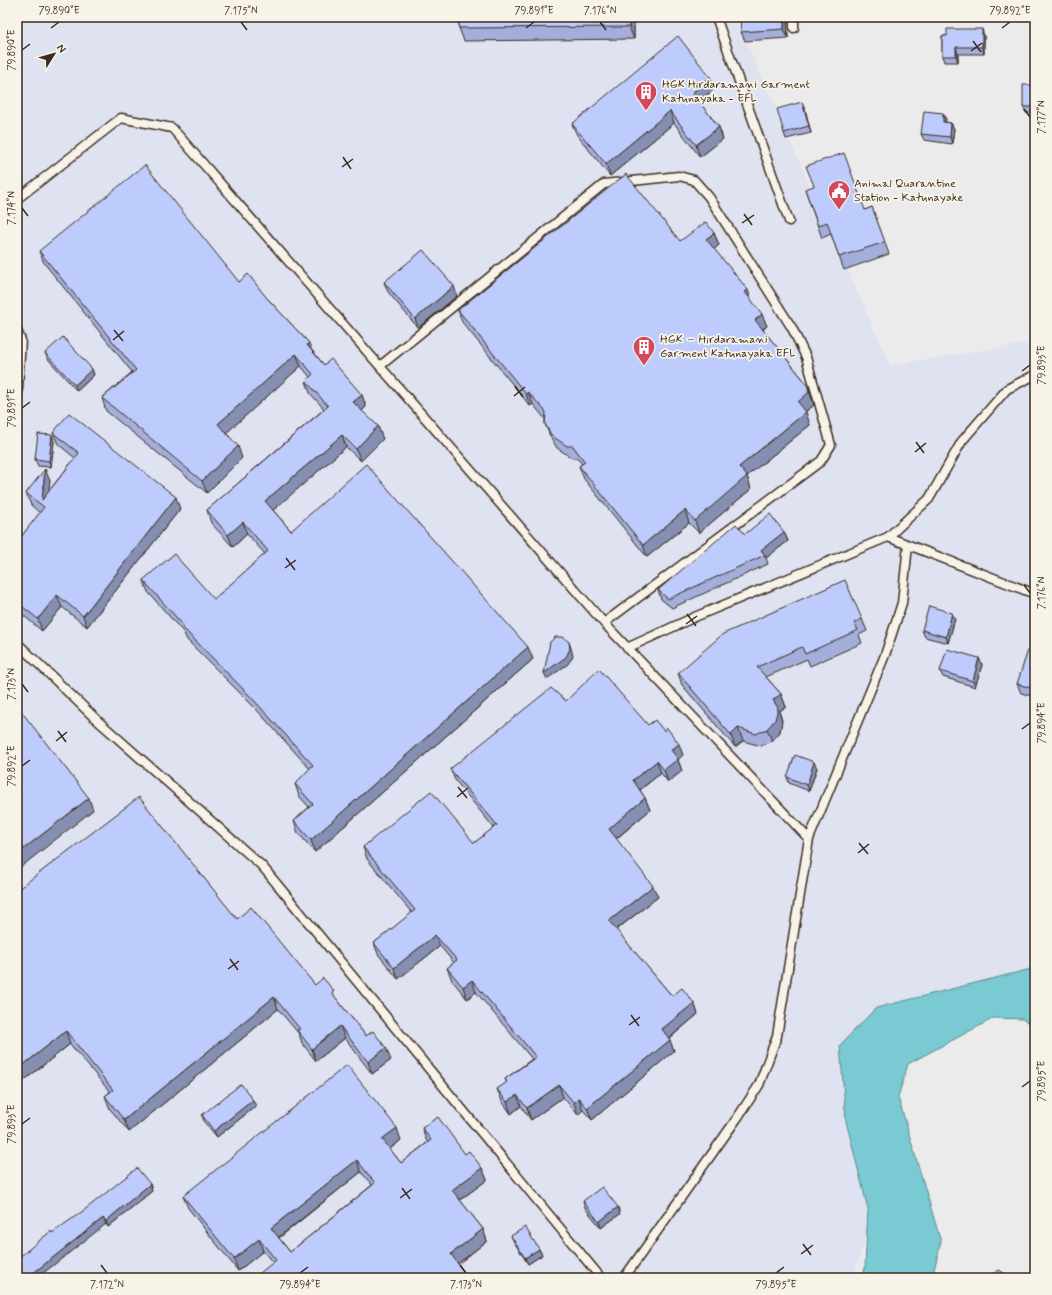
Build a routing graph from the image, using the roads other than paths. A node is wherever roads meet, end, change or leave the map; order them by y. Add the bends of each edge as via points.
1 (716, 17) edge
2 (794, 17) edge
3 (794, 28) dead end
4 (17, 199) edge
5 (789, 221) dead end
6 (17, 331) edge
7 (380, 366) junction
8 (1035, 375) edge
9 (17, 404) edge
10 (888, 537) junction
11 (908, 545) junction
12 (1035, 594) edge
13 (604, 623) junction
14 (17, 643) edge
15 (627, 648) junction
16 (809, 839) junction
17 (601, 1278) edge
18 (624, 1278) edge

1 - 5 lane
2 - 3 lane
4 - 7 lane via 121,118 172,128
6 - 9 lane via 21,340
7 - 13 lane
7 - 13 lane via 604,184 678,176 694,180 708,197 792,328 806,357 832,445 821,461
8 - 10 lane via 1007,389 962,441 929,499
10 - 11 lane
10 - 15 lane via 697,616
11 - 12 lane
11 - 16 lane via 902,603 885,655
13 - 15 lane
14 - 17 lane via 98,720 262,866
15 - 16 lane
16 - 18 lane via 777,1036 759,1085

